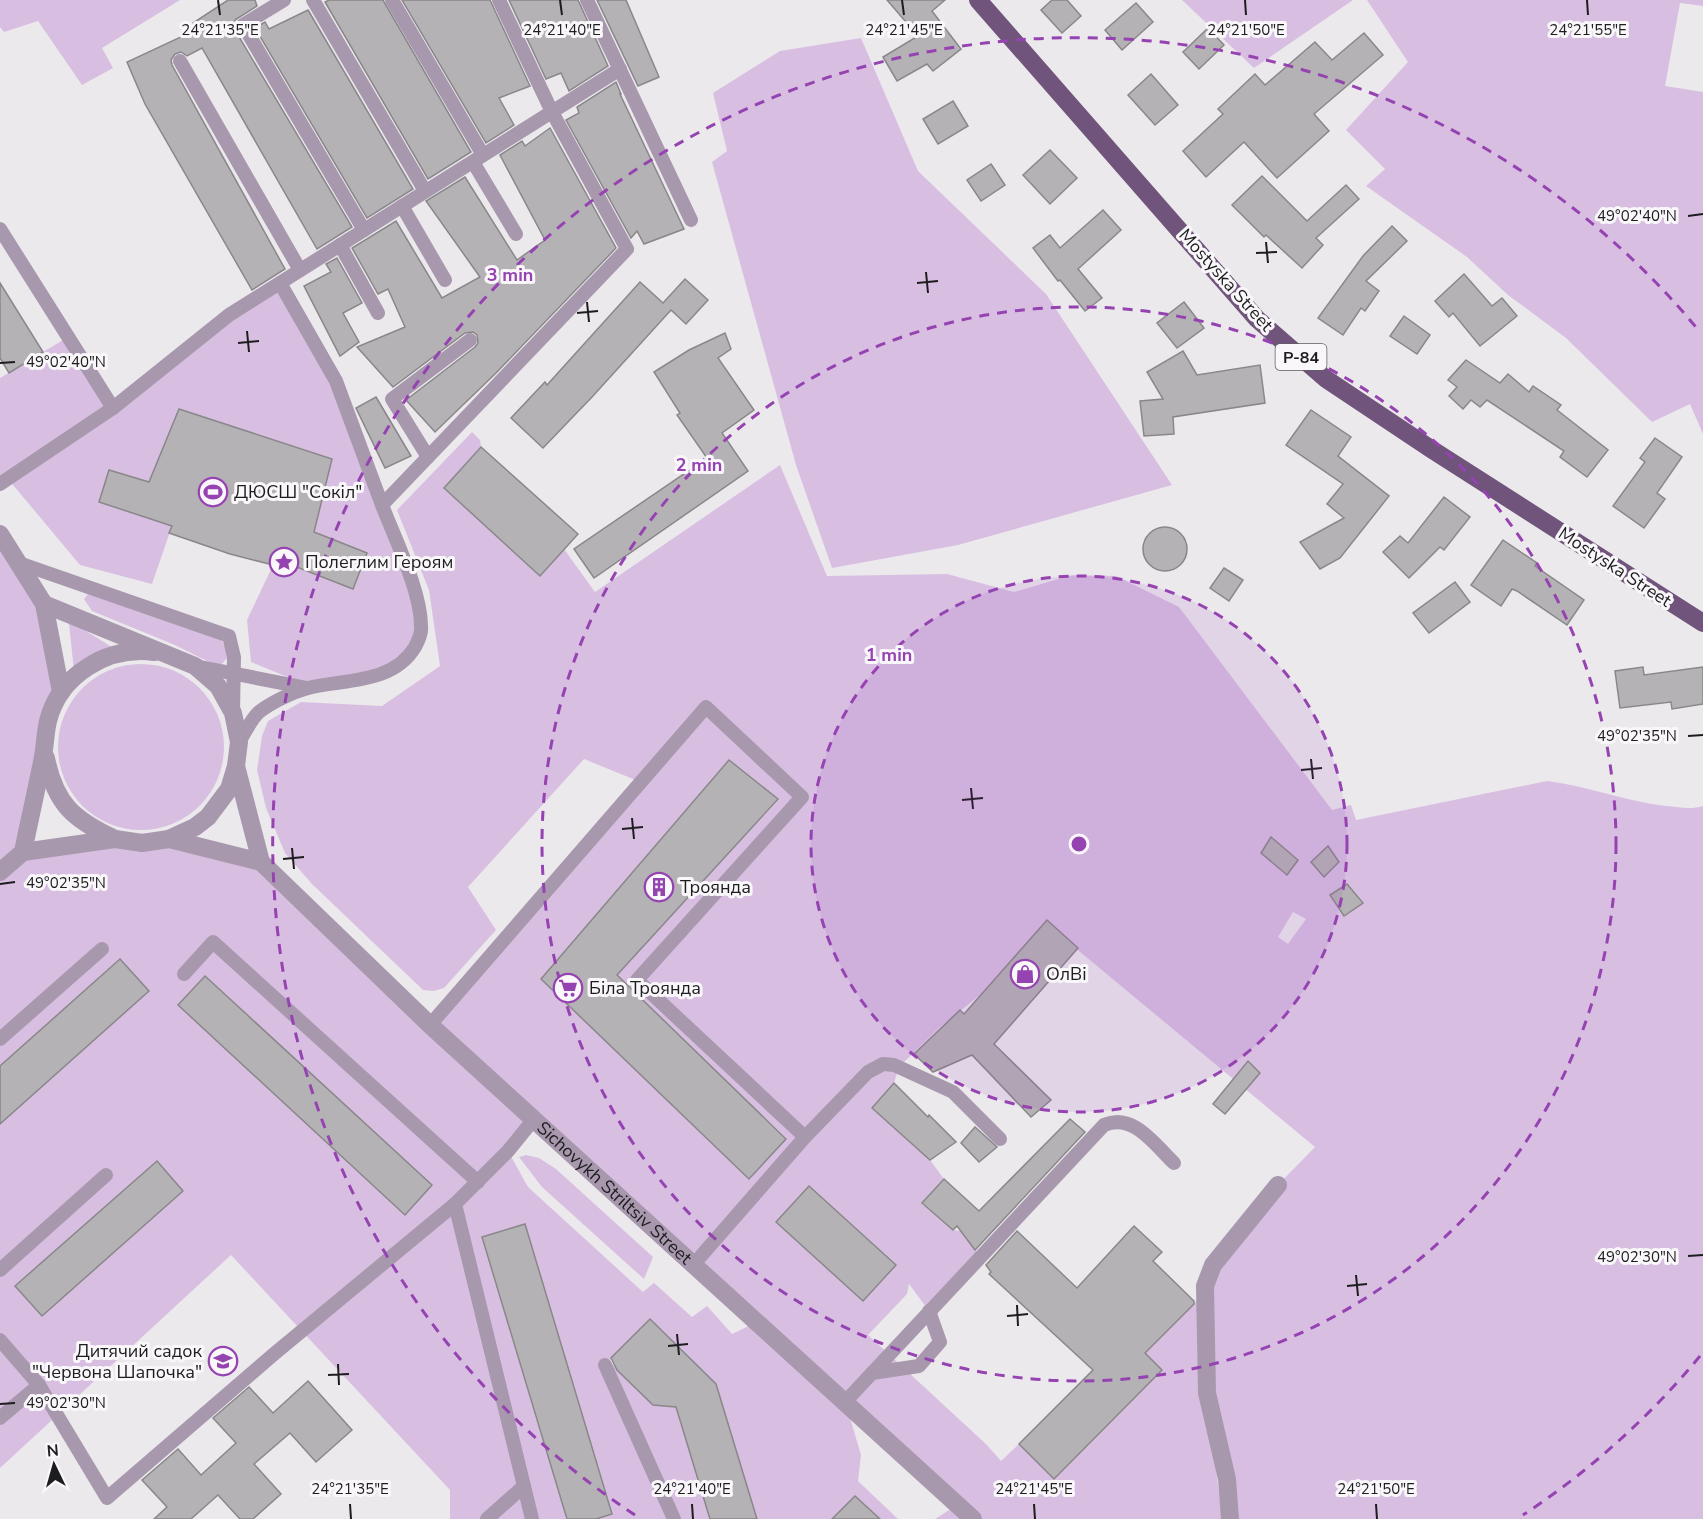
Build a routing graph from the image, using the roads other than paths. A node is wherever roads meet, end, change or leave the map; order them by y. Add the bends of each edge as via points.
1 (284, 0) edge
2 (313, 0) edge
3 (392, 0) edge
4 (499, 0) edge
5 (587, 0) edge
6 (978, 0) edge
7 (180, 61) dead end
8 (620, 69) junction
9 (552, 112) junction
10 (478, 159) junction
11 (425, 191) junction
12 (402, 206) junction
13 (691, 220) dead end
14 (0, 229) edge
15 (364, 230) junction
16 (516, 234) dead end
17 (340, 245) junction
18 (300, 270) junction
19 (445, 280) dead end
20 (280, 283) junction
21 (378, 313) dead end
22 (470, 340) dead end
23 (113, 408) junction
24 (428, 457) junction
25 (0, 484) edge
26 (382, 505) junction
27 (0, 534) edge
28 (19, 563) junction
29 (44, 604) junction
30 (1703, 623) edge
31 (168, 653) junction
32 (195, 666) junction
33 (234, 673) junction
34 (307, 688) junction
35 (61, 692) junction
36 (232, 713) junction
37 (238, 742) junction
38 (45, 750) junction
39 (237, 766) junction
40 (115, 839) junction
41 (170, 839) junction
42 (23, 852) junction
43 (261, 862) junction
44 (0, 872) edge
45 (102, 949) dead end
46 (184, 974) dead end
47 (430, 1025) junction
48 (0, 1038) edge
49 (534, 1119) junction
50 (805, 1137) junction
51 (1000, 1139) dead end
52 (1174, 1163) dead end
53 (106, 1175) dead end
54 (478, 1182) junction
55 (1278, 1185) dead end
56 (455, 1204) junction
57 (694, 1264) junction
58 (0, 1270) edge
59 (929, 1311) junction
60 (0, 1340) edge
61 (605, 1365) dead end
62 (872, 1373) junction
63 (39, 1385) junction
64 (845, 1402) junction
65 (0, 1418) edge
66 (524, 1486) junction
67 (487, 1519) edge
68 (532, 1519) edge
69 (674, 1519) edge
70 (973, 1519) edge
71 (1230, 1519) edge

1 - 15 lane via 243,25
2 - 11 lane
3 - 10 lane
4 - 9 lane
5 - 8 lane
6 - 30 main road, Mostyska Street / Р-84 via 1257,319 1326,379
7 - 18 lane
8 - 9 lane
8 - 13 lane
9 - 10 lane
9 - 24 lane via 627,249
10 - 11 lane
10 - 16 lane
11 - 12 lane
12 - 15 lane
12 - 19 lane
14 - 23 lane
15 - 17 lane
17 - 18 lane
17 - 21 lane
18 - 20 lane
20 - 23 lane via 230,315
20 - 26 lane via 336,381
22 - 24 lane via 392,399
23 - 25 lane
24 - 26 lane
26 - 34 lane via 416,594 422,626 419,640 409,658 390,671 354,682
27 - 28 street
28 - 29 street
28 - 33 lane via 229,636
29 - 31 street
29 - 35 street
31 - 32 street
31 - 35 street via 138,650 108,655 82,670
32 - 33 lane
32 - 36 street via 218,686
33 - 34 lane
33 - 36 lane
34 - 37 lane via 258,713
35 - 38 street via 48,720
36 - 37 street
37 - 39 street
38 - 40 street via 50,779 65,806 87,826
38 - 42 street
39 - 41 street via 229,789 208,817
39 - 43 street
40 - 41 street via 142,843
40 - 42 street
41 - 43 street, Sichovykh Striltsiv Street
42 - 44 street
43 - 47 street, Sichovykh Striltsiv Street
45 - 48 lane
46 - 54 lane via 213,942
47 - 49 street, Sichovykh Striltsiv Street
47 - 50 lane via 706,707 802,797 637,980
49 - 54 lane
49 - 57 street, Sichovykh Striltsiv Street
50 - 51 lane via 868,1072 888,1064 953,1092
50 - 57 lane
52 - 59 lane via 1131,1124 1118,1121 1104,1125
53 - 58 lane
54 - 56 lane
55 - 71 street via 1213,1264 1205,1286 1207,1393 1227,1479
56 - 63 lane via 107,1498
56 - 66 lane
57 - 64 street, Sichovykh Striltsiv Street
59 - 62 lane
59 - 62 lane via 940,1342 918,1366
60 - 63 lane
61 - 69 lane
62 - 64 lane
63 - 65 lane
64 - 70 street, Sichovykh Striltsiv Street
66 - 67 lane
66 - 68 lane

